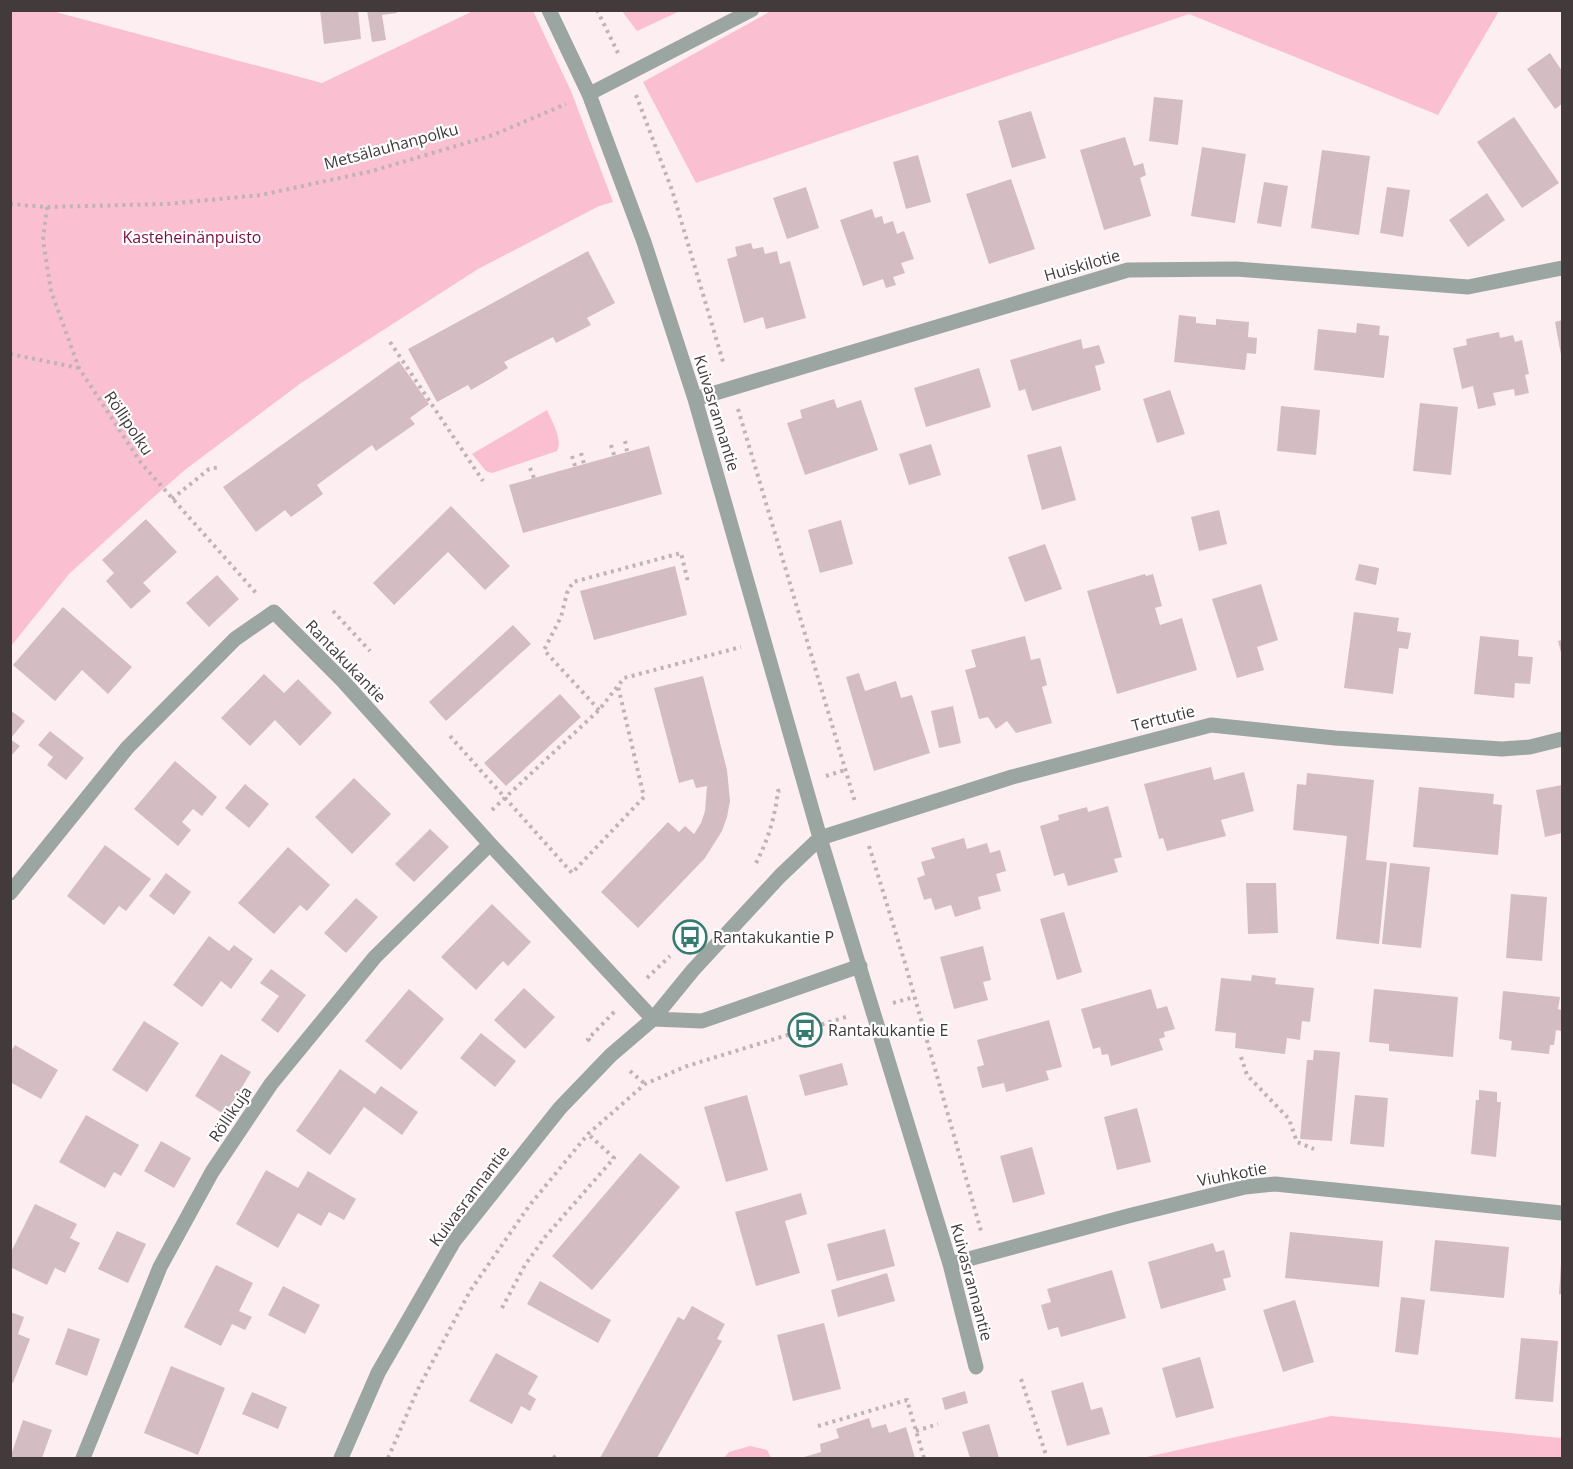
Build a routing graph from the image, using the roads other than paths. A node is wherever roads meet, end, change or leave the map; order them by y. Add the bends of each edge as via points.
1 (549, 10) edge
2 (752, 10) edge
3 (589, 94) junction
4 (1563, 268) edge
5 (695, 399) junction
6 (1563, 739) edge
7 (820, 838) junction
8 (490, 844) junction
9 (10, 893) edge
10 (860, 966) junction
11 (653, 1019) junction
12 (1563, 1214) edge
13 (950, 1264) junction
14 (976, 1367) dead end
15 (83, 1458) edge
16 (341, 1458) edge

1 - 3 street, Kuivasrannantie
2 - 3 lane
3 - 5 street, Kuivasrannantie via 644,242
4 - 5 street, Huiskilotie via 1468,287 1236,268 1128,270
5 - 7 street, Kuivasrannantie
6 - 7 street, Terttutie via 1502,749 1211,725 1012,777
7 - 10 street, Kuivasrannantie
7 - 11 street, Kuivasrannantie via 693,970
8 - 9 street, Rantakukantie via 342,680 274,612 235,639 127,748
8 - 11 street, Rantakukantie
8 - 15 street, Röllikuja via 375,957 271,1084 219,1162 160,1268
10 - 11 street via 702,1022
10 - 13 street, Kuivasrannantie
11 - 16 street, Kuivasrannantie via 611,1055 560,1108 454,1241 378,1374
12 - 13 street, Viuhkotie via 1275,1184 1245,1187 1128,1215
13 - 14 street, Kuivasrannantie

